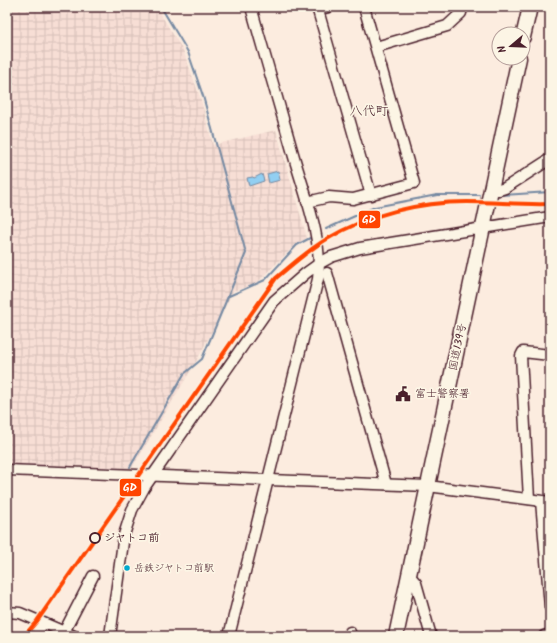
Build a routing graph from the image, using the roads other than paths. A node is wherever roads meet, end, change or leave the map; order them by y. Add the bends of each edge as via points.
1 (250, 7) edge
2 (328, 7) edge
3 (364, 7) edge
4 (462, 7) edge
5 (530, 7) edge
6 (317, 8) edge
7 (526, 26) edge
8 (376, 47) junction
9 (516, 66) edge
10 (550, 159) edge
11 (491, 190) junction
12 (371, 195) junction
13 (307, 202) junction
14 (550, 217) edge
15 (482, 228) junction
16 (320, 264) junction
17 (327, 273) dead end
18 (550, 355) edge
19 (7, 470) edge
20 (154, 475) junction
21 (268, 480) junction
22 (386, 484) junction
23 (428, 486) junction
24 (529, 499) junction
25 (545, 502) edge
26 (408, 574) junction
27 (93, 576) dead end
28 (550, 607) edge
29 (7, 612) edge
30 (42, 624) junction
31 (64, 632) junction
32 (550, 634) edge
33 (36, 636) edge
34 (74, 636) edge
35 (110, 636) edge
36 (229, 636) edge
37 (396, 636) edge
38 (431, 636) edge
39 (544, 636) edge

1 - 13 street
2 - 6 street
3 - 8 street
4 - 8 street via 461,13 447,26
5 - 7 highway
6 - 12 street
8 - 12 street via 414,183
9 - 11 highway, 国道139号
10 - 11 street via 505,188
11 - 15 highway, 国道139号
12 - 13 street via 353,199 329,197
13 - 16 street via 319,245
14 - 15 street
15 - 16 street via 360,248 331,257
15 - 23 highway, 国道139号
16 - 20 street via 274,301
16 - 21 street
17 - 22 street
18 - 24 street via 523,352 521,356
19 - 20 street
20 - 21 street
20 - 35 street via 132,510 124,535
21 - 22 street
21 - 36 street
22 - 23 street
23 - 24 street
23 - 26 highway, 国道139号
24 - 25 street
25 - 28 street
26 - 37 highway, 国道139号
26 - 38 street via 416,583
27 - 31 street
29 - 30 street via 20,613
30 - 31 street
30 - 33 street
31 - 34 street
32 - 39 street

